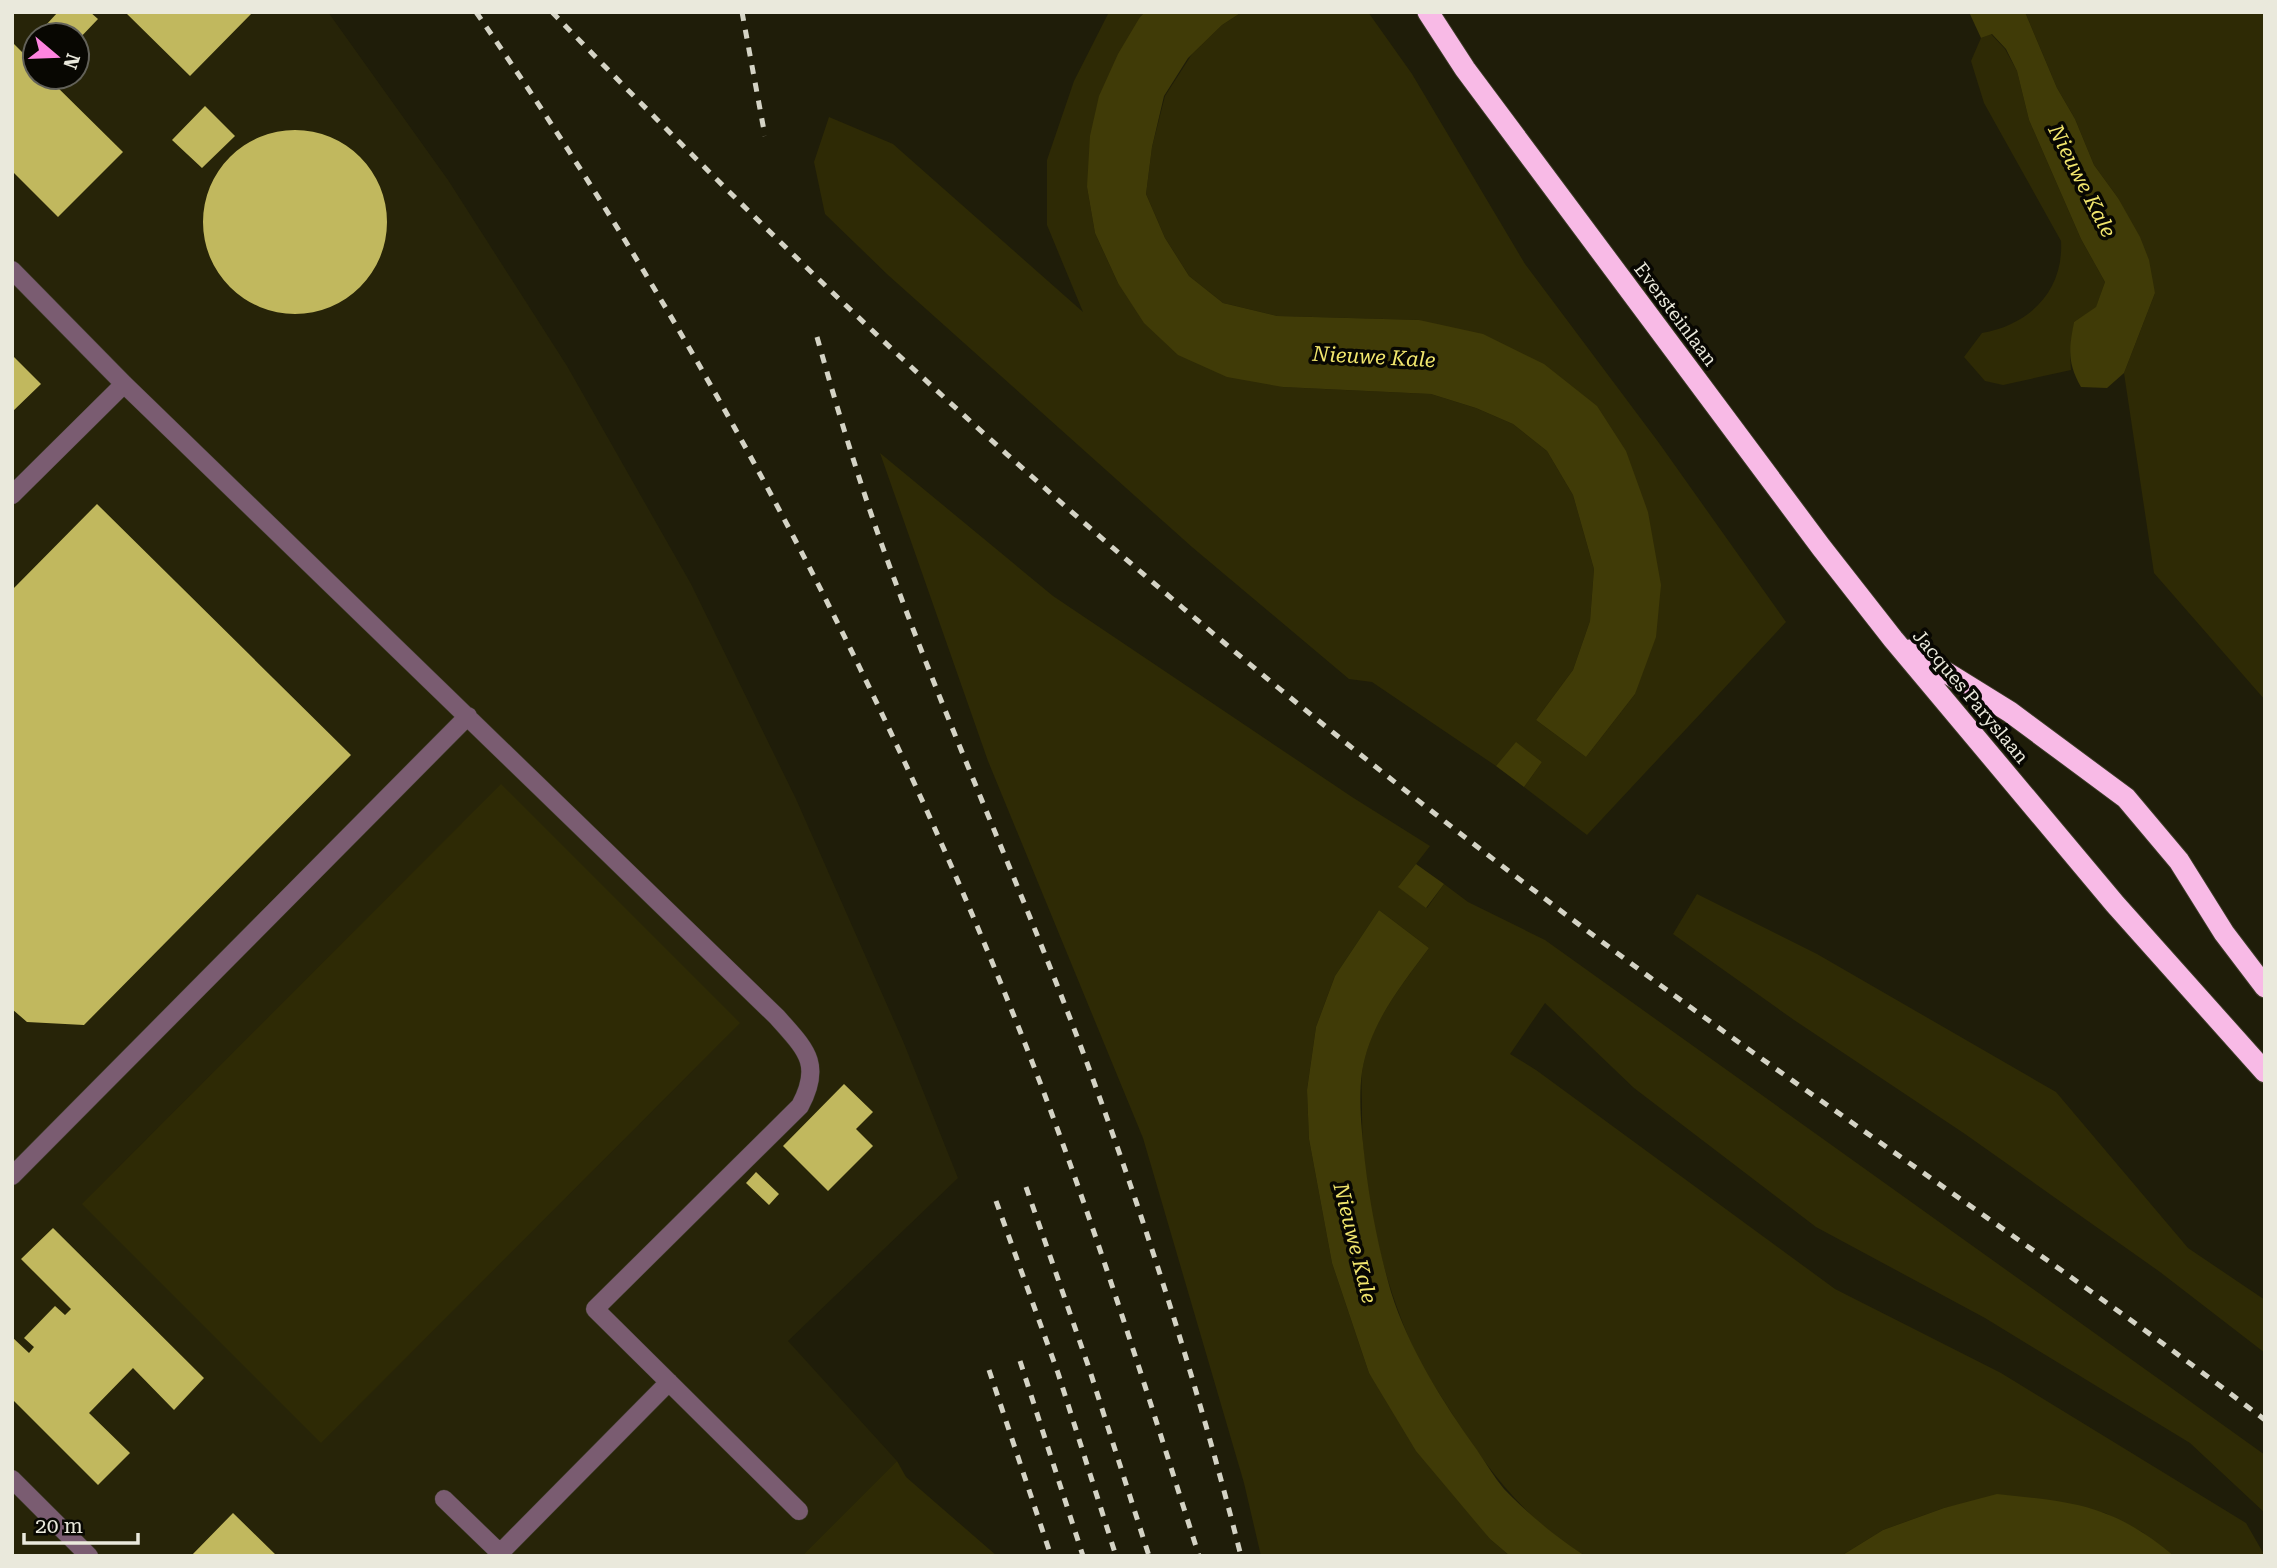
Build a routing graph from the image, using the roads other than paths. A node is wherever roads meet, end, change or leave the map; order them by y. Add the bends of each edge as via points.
1 (1428, 12) edge
2 (12, 270) edge
3 (124, 384) junction
4 (12, 495) edge
5 (1893, 639) junction
6 (468, 716) junction
7 (2265, 987) edge
8 (2265, 1072) edge
9 (12, 1176) edge
10 (669, 1382) junction
11 (12, 1479) edge
12 (444, 1499) dead end
13 (799, 1511) dead end
14 (502, 1554) edge
15 (89, 1556) edge

1 - 5 highway, Eversteinlaan via 1474,80
2 - 3 lane
3 - 4 lane
3 - 6 lane
5 - 7 highway, Jacques Paryslaan via 2010,712 2126,797 2179,861
5 - 8 highway, Jacques Paryslaan via 2115,904
6 - 9 lane
6 - 10 lane via 777,1017 802,1046 811,1068 810,1087 800,1106 595,1309
10 - 13 lane
10 - 14 lane
11 - 15 lane
12 - 14 lane

